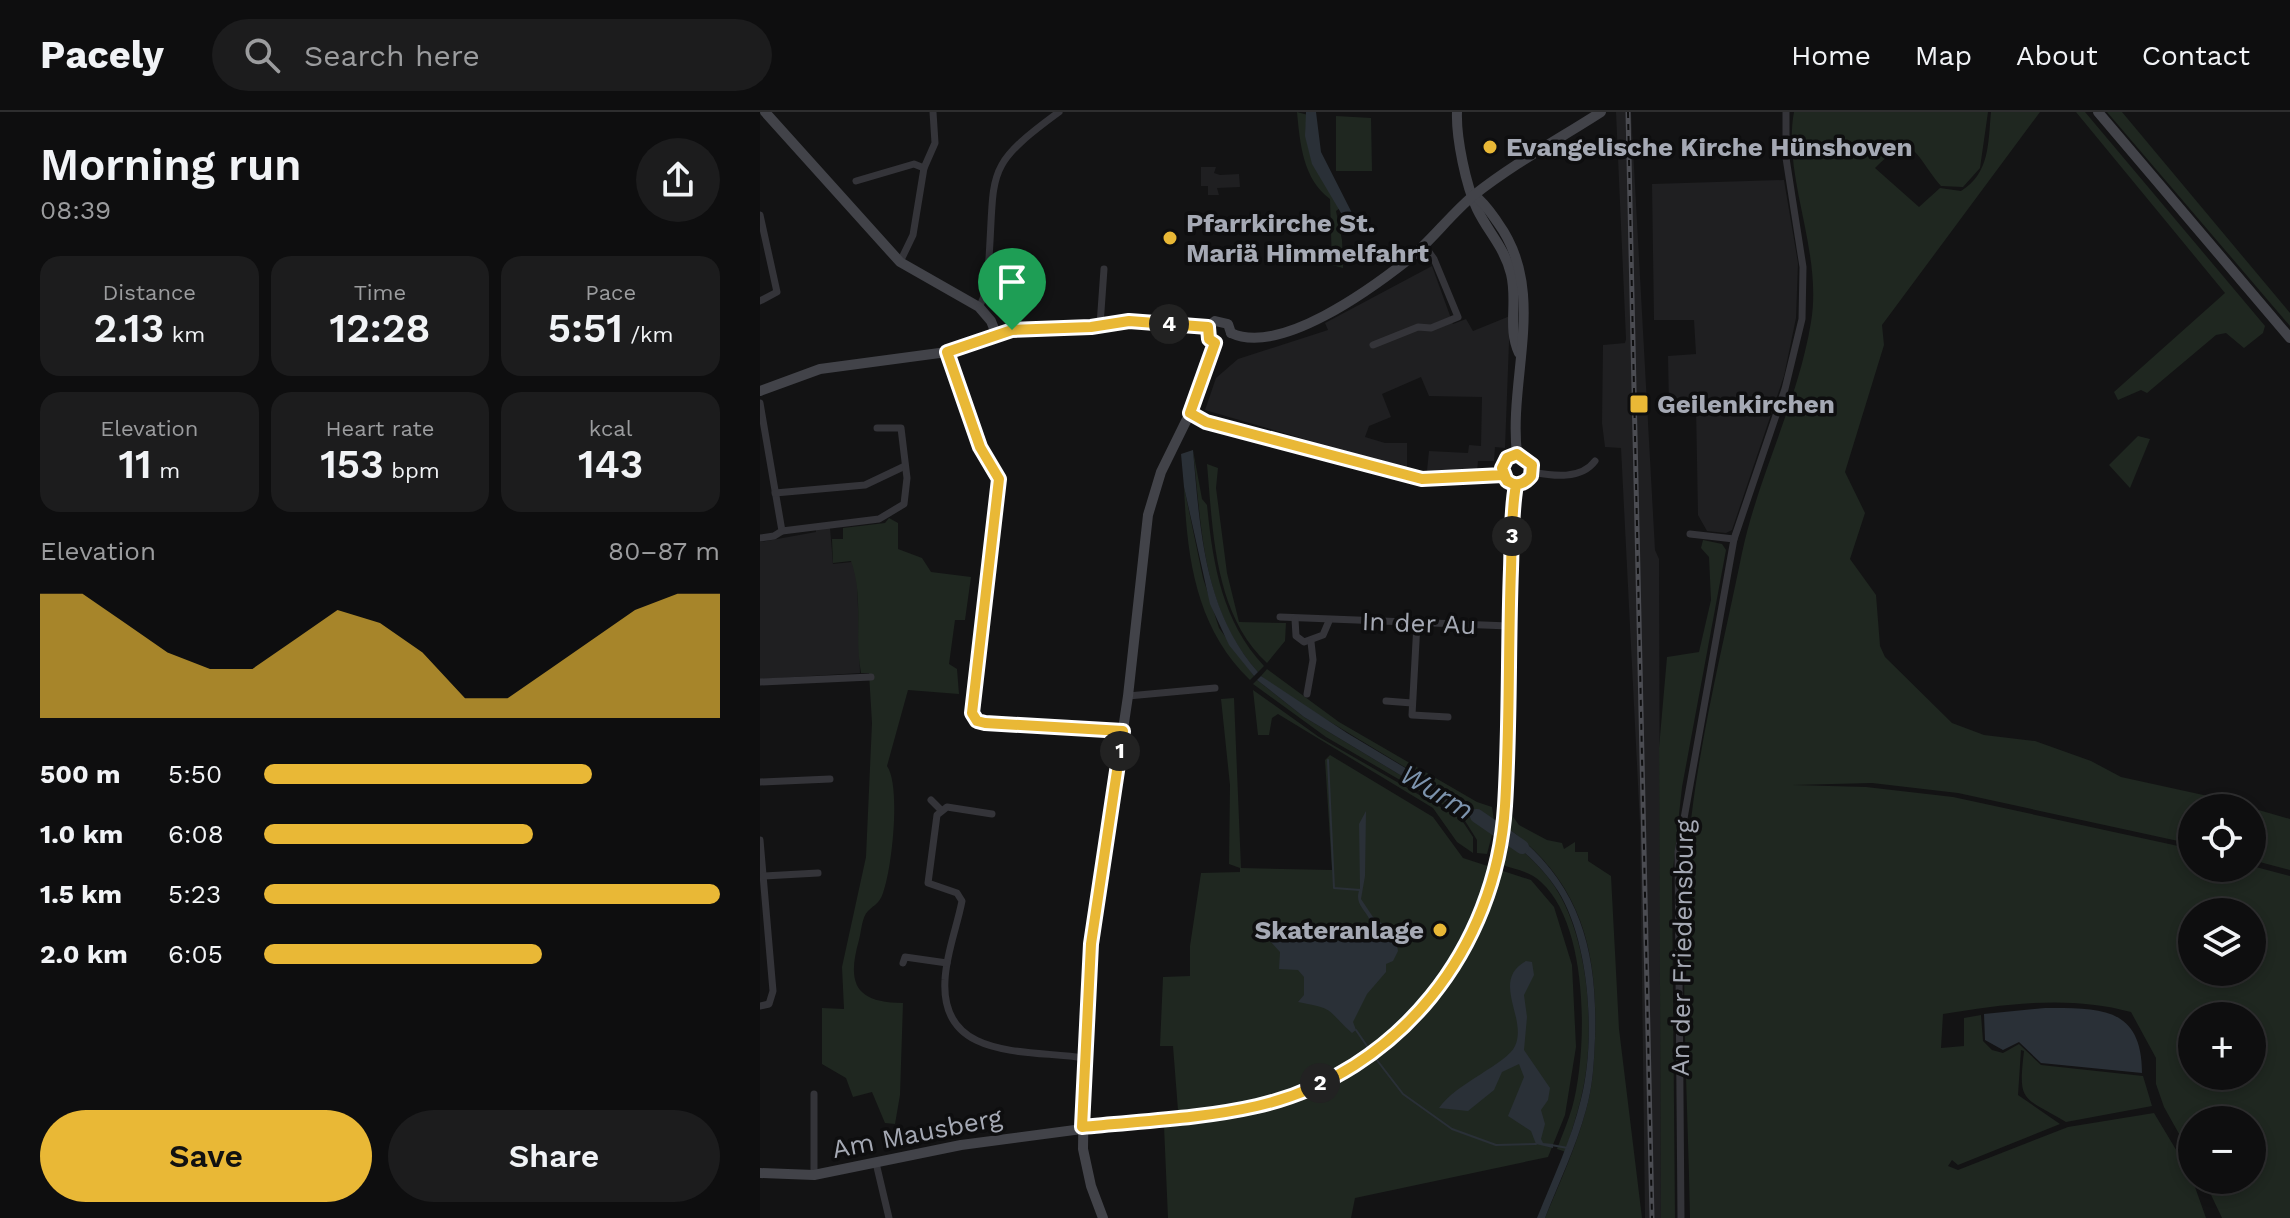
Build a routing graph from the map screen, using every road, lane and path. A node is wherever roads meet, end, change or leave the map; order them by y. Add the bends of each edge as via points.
1 (765, 112) edge
2 (933, 112) edge
3 (1059, 112) edge
4 (1457, 112) edge
5 (1601, 112) edge
6 (1786, 112) edge
7 (2098, 112) edge
8 (924, 168) junction
9 (856, 181) dead end
10 (1474, 195) junction
11 (760, 215) edge
12 (1424, 245) junction
13 (900, 262) junction
14 (1104, 269) dead end
15 (760, 301) edge
16 (979, 307) junction
17 (1100, 325) junction
18 (1208, 327) junction
19 (1231, 333) junction
20 (997, 336) junction
21 (2290, 338) edge
22 (1215, 343) junction
23 (1373, 345) dead end
24 (947, 352) junction
25 (760, 391) edge
26 (760, 403) edge
27 (1190, 413) junction
28 (877, 428) dead end
29 (1517, 454) junction
30 (1595, 461) dead end
31 (905, 466) junction
32 (1532, 472) junction
33 (1503, 475) junction
34 (1516, 485) junction
35 (775, 493) junction
36 (782, 531) junction
37 (1690, 534) dead end
38 (760, 538) edge
39 (1734, 539) junction
40 (1280, 617) dead end
41 (1295, 619) junction
42 (1329, 621) junction
43 (1417, 623) junction
44 (1509, 626) junction
45 (1311, 642) junction
46 (871, 677) dead end
47 (760, 682) edge
48 (1215, 688) dead end
49 (1307, 694) dead end
50 (1128, 696) junction
51 (1386, 701) dead end
52 (1412, 703) junction
53 (1448, 717) dead end
54 (1123, 731) junction
55 (830, 779) dead end
56 (760, 782) edge
57 (931, 800) dead end
58 (940, 809) junction
59 (992, 814) dead end
60 (760, 840) edge
61 (818, 873) dead end
62 (764, 876) junction
63 (764, 909) edge
64 (903, 963) dead end
65 (947, 963) junction
66 (760, 1006) edge
67 (1084, 1058) junction
68 (814, 1094) dead end
69 (1082, 1127) junction
70 (876, 1163) junction
71 (760, 1173) edge
72 (814, 1175) junction
73 (889, 1218) edge
74 (1103, 1218) edge
75 (1681, 1218) edge

1 - 13 main road
2 - 8 street via 935,143
3 - 16 street via 1019,141 997,168 987,282
4 - 10 main road via 1459,146
5 - 10 main road
6 - 39 street, An der Friedensburg via 1786,158 1803,267 1802,319 1789,376
7 - 21 main road
8 - 9 street via 914,164
8 - 13 street via 913,235
10 - 12 main road
10 - 29 main road via 1501,228 1521,272
11 - 15 street via 777,292
12 - 19 main road via 1289,333 1247,339
12 - 23 street via 1458,317
13 - 16 main road
14 - 17 street
16 - 20 main road
17 - 18 main road via 1129,321
17 - 20 main road via 1028,328
18 - 19 main road via 1222,321
18 - 22 main road
19 - 22 main road via 1225,342
20 - 24 main road
22 - 27 main road
24 - 25 main road via 820,369
24 - 54 street via 980,447 999,479 973,716 985,723
26 - 35 street
27 - 33 street via 1206,422 1422,479
27 - 50 main road via 1161,472 1148,515
28 - 31 street via 901,428
29 - 32 main road via 1528,458
29 - 33 main road via 1504,461
30 - 32 street via 1583,472 1567,475
31 - 35 street via 865,485
31 - 36 street via 905,502 887,515
32 - 34 main road
33 - 34 main road
34 - 44 main road, Am Mausberg
35 - 36 street
36 - 38 street
37 - 39 street
39 - 75 street, An der Friedensburg via 1678,852
40 - 41 street, In der Au
41 - 42 street, In der Au
41 - 45 street via 1296,636
42 - 43 street, In der Au
42 - 45 street, In der Au via 1323,635
43 - 44 street, In der Au
43 - 52 street
44 - 69 main road, Am Mausberg via 1500,847 1479,918 1437,993 1401,1030 1352,1067 1309,1088 1256,1106
45 - 49 street
46 - 47 street
48 - 50 street
50 - 54 main road
51 - 52 street
52 - 53 street via 1412,715
54 - 67 main road via 1091,944
55 - 56 street
57 - 58 street
58 - 59 street
58 - 65 street via 928,883 957,893 962,901
60 - 62 street
61 - 62 street
62 - 63 street
63 - 66 street via 773,991 769,1004
64 - 65 street via 905,957
65 - 67 street via 948,1007 970,1038 993,1048
67 - 69 main road
68 - 72 street
69 - 70 main road, Am Mausberg
69 - 74 main road via 1091,1186
70 - 72 main road, Am Mausberg
70 - 73 street
71 - 72 main road, Am Mausberg

